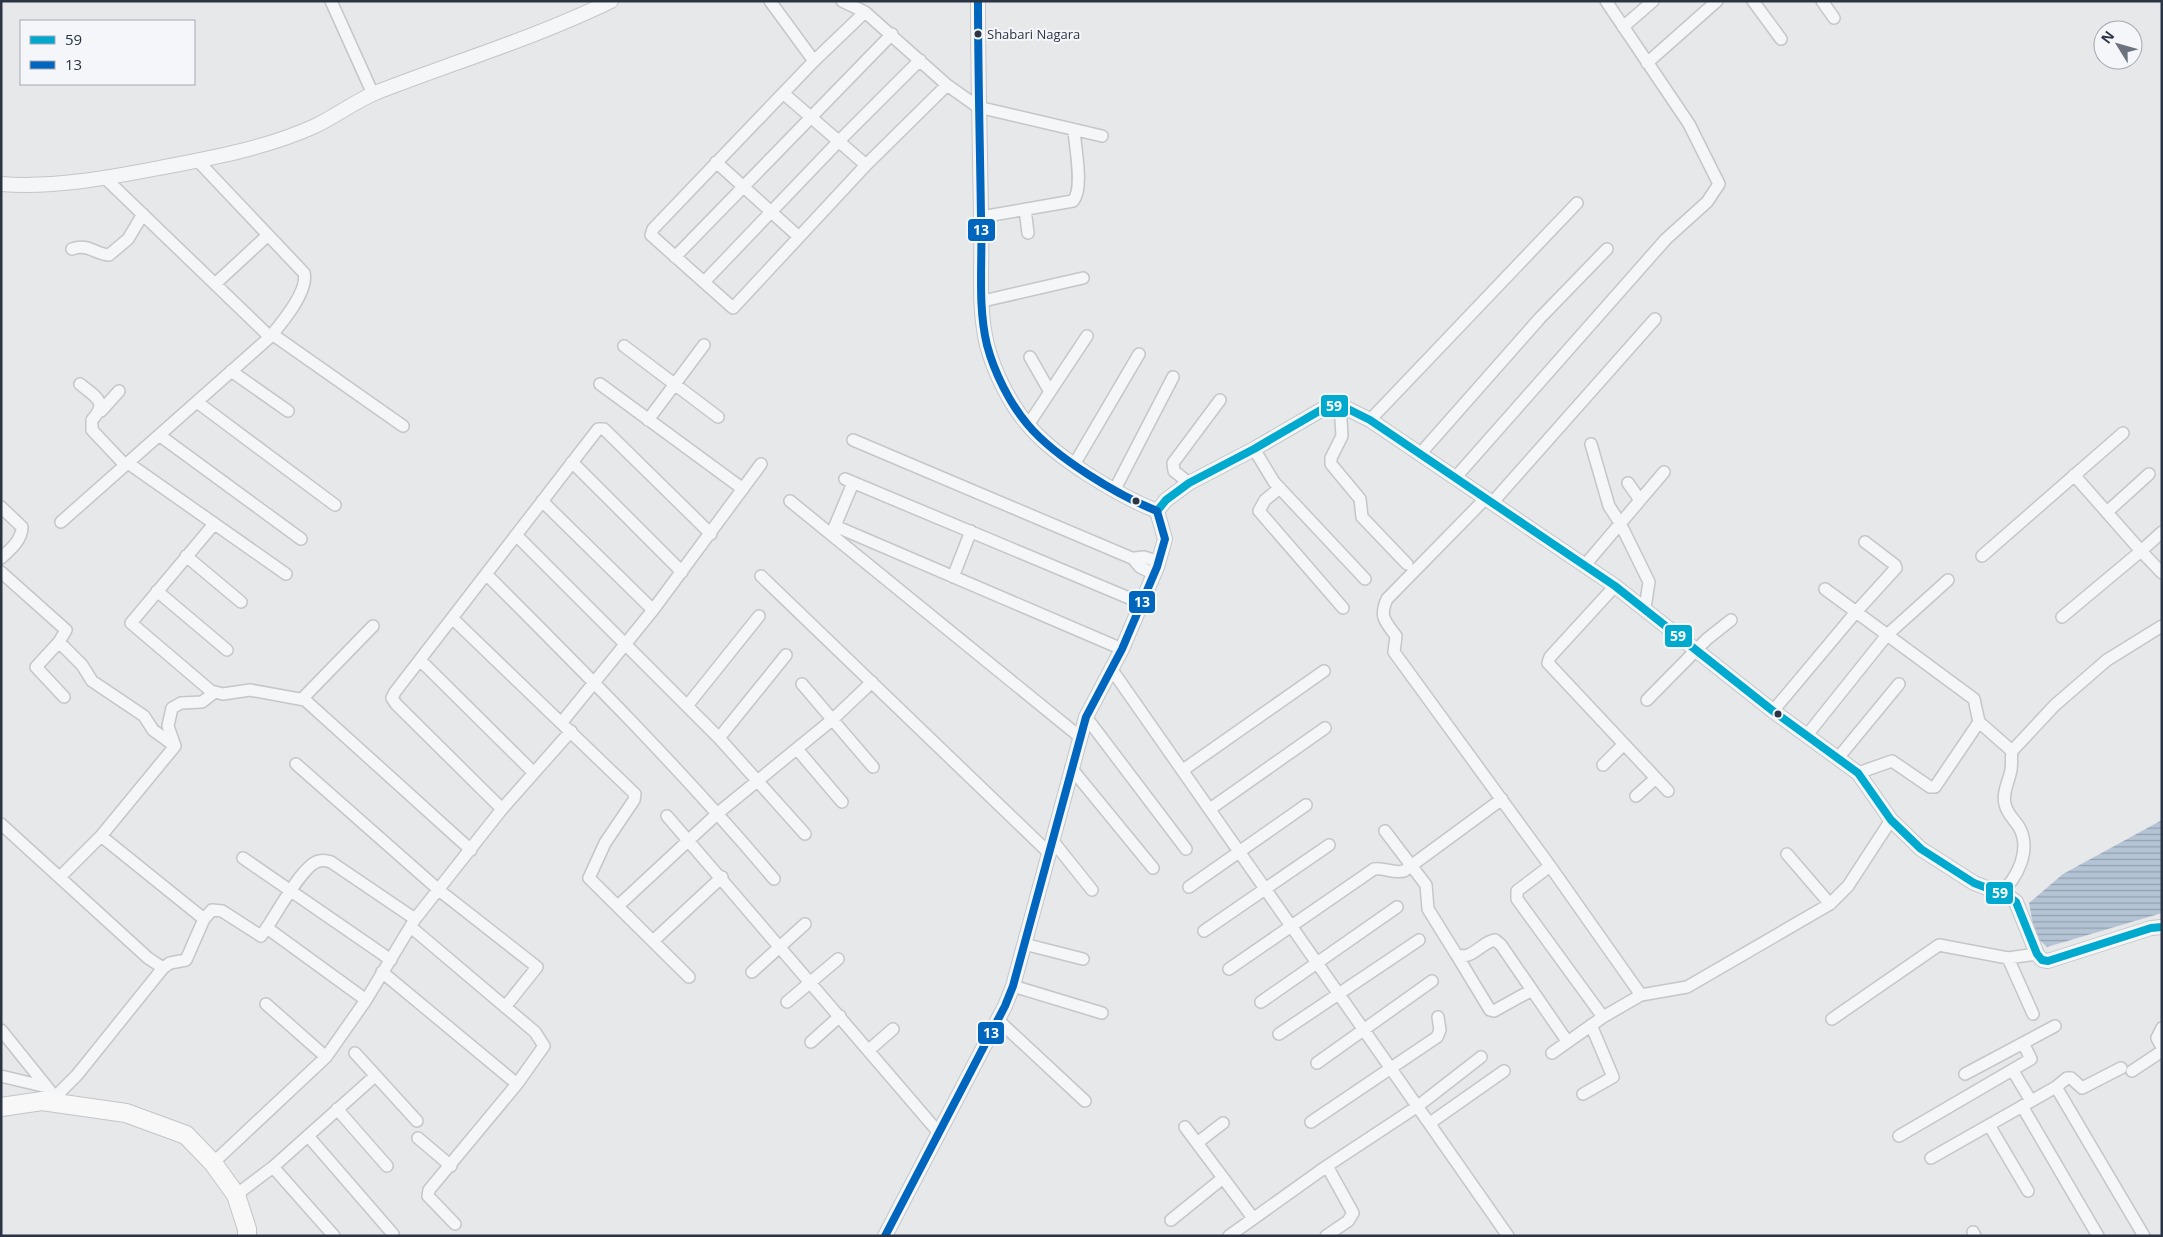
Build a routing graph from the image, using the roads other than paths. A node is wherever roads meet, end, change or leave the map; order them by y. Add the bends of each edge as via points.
1 (331, 1) edge
2 (611, 1) edge
3 (770, 1) edge
4 (842, 1) edge
5 (978, 1) edge
6 (1606, 1) edge
7 (1653, 1) edge
8 (1717, 1) edge
9 (1753, 1) edge
10 (1822, 1) edge
11 (865, 12) junction
12 (1834, 18) dead end
13 (1623, 27) junction
14 (892, 34) junction
15 (1781, 39) dead end
16 (920, 60) junction
17 (814, 61) junction
18 (1647, 63) junction
19 (947, 85) junction
20 (783, 93) junction
21 (373, 94) junction
22 (978, 107) junction
23 (810, 116) junction
24 (1074, 130) junction
25 (1102, 136) dead end
26 (838, 142) junction
27 (197, 160) junction
28 (716, 162) junction
29 (866, 165) junction
30 (105, 178) junction
31 (1, 184) edge
32 (744, 187) junction
33 (1577, 203) dead end
34 (1026, 209) junction
35 (772, 212) junction
36 (143, 214) junction
37 (982, 216) junction
38 (1028, 233) dead end
39 (268, 235) junction
40 (799, 237) junction
41 (72, 249) dead end
42 (1607, 249) dead end
43 (675, 258) junction
44 (1083, 278) dead end
45 (704, 282) junction
46 (215, 284) junction
47 (983, 301) junction
48 (1655, 319) dead end
49 (271, 335) junction
50 (1087, 336) dead end
51 (704, 345) dead end
52 (624, 346) dead end
53 (1139, 354) dead end
54 (1030, 357) dead end
55 (231, 371) junction
56 (1173, 377) dead end
57 (80, 384) dead end
58 (600, 384) dead end
59 (675, 384) junction
60 (119, 391) dead end
61 (1050, 392) junction
62 (1220, 400) dead end
63 (197, 402) junction
64 (1340, 405) junction
65 (101, 410) junction
66 (288, 411) dead end
67 (718, 417) dead end
68 (648, 420) junction
69 (1370, 420) junction
70 (1028, 425) junction
71 (404, 426) dead end
72 (2123, 433) dead end
73 (159, 435) junction
74 (853, 440) dead end
75 (1591, 444) dead end
76 (1254, 449) junction
77 (1420, 454) junction
78 (572, 462) junction
79 (126, 464) junction
80 (762, 464) dead end
81 (1075, 464) junction
82 (1664, 472) dead end
83 (2149, 474) dead end
84 (2074, 475) junction
85 (1455, 478) junction
86 (1628, 482) dead end
87 (1189, 483) junction
88 (1280, 488) junction
89 (743, 489) junction
90 (1115, 490) junction
91 (1640, 500) junction
92 (542, 501) junction
93 (790, 501) dead end
94 (1489, 501) junction
95 (335, 505) dead end
96 (1, 507) edge
97 (1157, 511) junction
98 (2107, 512) junction
99 (61, 522) dead end
100 (1620, 523) junction
101 (214, 524) junction
102 (833, 530) junction
103 (971, 531) junction
104 (2162, 532) edge
105 (711, 534) junction
106 (516, 535) junction
107 (301, 539) dead end
108 (1865, 542) dead end
109 (2141, 551) junction
110 (186, 556) junction
111 (1982, 556) dead end
112 (1, 558) edge
113 (1407, 564) dead end
114 (1585, 565) junction
115 (1157, 568) junction
116 (1, 572) edge
117 (682, 572) junction
118 (2162, 573) edge
119 (286, 574) dead end
120 (486, 574) junction
121 (761, 576) dead end
122 (952, 577) junction
123 (1365, 579) dead end
124 (1948, 580) dead end
125 (1615, 586) junction
126 (1825, 589) dead end
127 (157, 591) junction
128 (241, 602) dead end
129 (1141, 603) junction
130 (1343, 608) dead end
131 (1645, 608) junction
132 (653, 610) junction
133 (1856, 612) junction
134 (759, 616) dead end
135 (2062, 617) dead end
136 (452, 618) junction
137 (1730, 620) dead end
138 (373, 626) dead end
139 (2162, 626) edge
140 (1887, 635) junction
141 (59, 642) junction
142 (624, 645) junction
143 (1122, 649) junction
144 (228, 650) dead end
145 (1696, 650) junction
146 (786, 655) dead end
147 (420, 660) junction
148 (1112, 670) junction
149 (1324, 671) dead end
150 (594, 682) junction
151 (872, 682) junction
152 (802, 684) dead end
153 (1899, 684) dead end
154 (215, 692) junction
155 (64, 697) dead end
156 (302, 698) junction
157 (1647, 700) dead end
158 (687, 706) junction
159 (1773, 711) junction
160 (1086, 717) junction
161 (832, 720) junction
162 (1979, 722) junction
163 (566, 726) junction
164 (1325, 728) dead end
165 (1807, 735) junction
166 (1080, 737) junction
167 (719, 738) junction
168 (1623, 745) junction
169 (174, 746) junction
170 (797, 749) junction
171 (2012, 751) junction
172 (1838, 758) junction
173 (296, 764) dead end
174 (1603, 765) dead end
175 (874, 767) dead end
176 (1071, 768) junction
177 (1183, 770) junction
178 (534, 773) junction
179 (1858, 773) junction
180 (1656, 778) junction
181 (758, 782) junction
182 (1668, 791) dead end
183 (1636, 796) dead end
184 (1502, 799) junction
185 (842, 802) dead end
186 (1306, 805) dead end
187 (502, 808) junction
188 (1210, 809) junction
189 (718, 813) junction
190 (667, 816) dead end
191 (1891, 820) junction
192 (1, 824) edge
193 (1385, 832) dead end
194 (805, 834) dead end
195 (100, 836) junction
196 (690, 840) junction
197 (1329, 845) dead end
198 (1050, 846) junction
199 (1186, 849) dead end
200 (471, 850) junction
201 (1240, 851) junction
202 (1787, 854) dead end
203 (243, 858) dead end
204 (1412, 865) junction
205 (1550, 866) junction
206 (1153, 868) dead end
207 (60, 877) junction
208 (722, 878) junction
209 (774, 879) dead end
210 (1189, 887) dead end
211 (1266, 888) junction
212 (292, 890) junction
213 (1092, 890) dead end
214 (440, 891) junction
215 (2001, 894) junction
216 (1830, 904) junction
217 (618, 906) junction
218 (1397, 907) dead end
219 (204, 919) junction
220 (414, 924) junction
221 (806, 924) dead end
222 (1291, 924) junction
223 (2162, 927) edge
224 (267, 928) junction
225 (1204, 931) dead end
226 (1419, 940) dead end
227 (653, 942) junction
228 (1024, 944) junction
229 (781, 947) junction
230 (1456, 954) junction
231 (2037, 954) junction
232 (2008, 958) junction
233 (838, 959) dead end
234 (1083, 959) dead end
235 (391, 960) junction
236 (1318, 962) junction
237 (163, 968) junction
238 (1229, 968) dead end
239 (382, 972) junction
240 (752, 972) dead end
241 (689, 976) dead end
242 (1432, 981) dead end
243 (811, 982) junction
244 (1012, 986) junction
245 (1532, 990) junction
246 (1338, 993) junction
247 (1640, 995) junction
248 (366, 1000) junction
249 (787, 1002) dead end
250 (1261, 1002) dead end
251 (266, 1004) dead end
252 (504, 1007) junction
253 (1102, 1013) dead end
254 (2033, 1014) dead end
255 (840, 1016) junction
256 (1438, 1017) dead end
257 (1603, 1017) junction
258 (1832, 1019) dead end
259 (998, 1021) junction
260 (1591, 1025) junction
261 (2054, 1026) dead end
262 (2162, 1028) edge
263 (893, 1029) dead end
264 (1363, 1029) junction
265 (1, 1030) edge
266 (1279, 1034) dead end
267 (1566, 1041) junction
268 (811, 1042) dead end
269 (2024, 1043) junction
270 (2162, 1047) edge
271 (869, 1050) junction
272 (2162, 1051) edge
273 (355, 1053) dead end
274 (1552, 1053) dead end
275 (326, 1057) junction
276 (1481, 1057) dead end
277 (1317, 1063) dead end
278 (1391, 1068) junction
279 (2013, 1071) junction
280 (1504, 1072) dead end
281 (1965, 1074) dead end
282 (1, 1076) edge
283 (375, 1076) junction
284 (517, 1084) junction
285 (47, 1086) junction
286 (2056, 1087) junction
287 (1583, 1094) dead end
288 (58, 1100) junction
289 (1085, 1101) dead end
290 (2027, 1104) junction
291 (1, 1106) edge
292 (1418, 1106) junction
293 (337, 1109) junction
294 (417, 1121) dead end
295 (1311, 1122) dead end
296 (1223, 1123) dead end
297 (1430, 1123) junction
298 (1989, 1125) junction
299 (1185, 1127) dead end
300 (939, 1133) junction
301 (308, 1136) junction
302 (1899, 1136) dead end
303 (418, 1138) dead end
304 (1197, 1143) junction
305 (1931, 1158) dead end
306 (214, 1164) junction
307 (273, 1166) junction
308 (387, 1166) dead end
309 (452, 1166) junction
310 (1327, 1166) junction
311 (1223, 1178) junction
312 (2028, 1191) dead end
313 (236, 1195) junction
314 (1253, 1218) junction
315 (1171, 1220) dead end
316 (455, 1224) dead end
317 (393, 1234) dead end
318 (247, 1236) edge
319 (334, 1236) edge
320 (885, 1236) edge
321 (1229, 1236) edge
322 (1326, 1236) edge
323 (1508, 1236) edge
324 (2098, 1236) edge
325 (2144, 1236) edge

1 - 21 street
2 - 21 street via 527,39
3 - 17 street
4 - 11 street
5 - 22 street
6 - 13 street
7 - 13 street
8 - 18 street
9 - 15 street
10 - 12 street
11 - 14 street
11 - 17 street
13 - 18 street
14 - 16 street
14 - 23 street
16 - 19 street
16 - 26 street
17 - 20 street
18 - 85 street via 1689,124 1719,184 1715,192 1659,247
19 - 22 street
19 - 29 street
20 - 23 street
20 - 28 street
21 - 27 street via 315,126
22 - 24 street
22 - 37 street
23 - 26 street
23 - 32 street
24 - 25 street
24 - 34 street via 1076,197 1072,201
26 - 29 street
26 - 35 street
27 - 30 street
27 - 39 street
28 - 32 street
28 - 43 street via 654,229 654,239
29 - 40 street
30 - 31 street via 49,185
30 - 36 street
32 - 35 street
32 - 43 street
33 - 69 street
34 - 37 street
34 - 38 street
35 - 40 street
35 - 45 street
36 - 41 street via 128,239 110,255 87,246
36 - 46 street
37 - 47 street
39 - 46 street
39 - 49 street via 305,277 305,284 288,316
40 - 45 street via 733,308
42 - 77 street via 1540,318
43 - 45 street
44 - 47 street
46 - 49 street
47 - 70 street via 987,345 1010,398
48 - 94 street
49 - 55 street
49 - 71 street
50 - 61 street
51 - 59 street
52 - 59 street
53 - 81 street
54 - 61 street
55 - 63 street
55 - 66 street
56 - 90 street
57 - 65 street via 100,401
58 - 68 street
59 - 67 street
59 - 68 street
60 - 65 street
61 - 70 street
62 - 87 street via 1173,463 1174,471
63 - 73 street
63 - 95 street
64 - 69 street
64 - 76 street via 1326,407
64 - 113 street via 1342,436 1331,464 1360,499 1362,517
65 - 79 street via 92,420 92,430
68 - 89 street
69 - 77 street
70 - 81 street
72 - 84 street
73 - 79 street
73 - 107 street
74 - 115 street via 1134,559 1144,557
75 - 100 street via 1609,506
76 - 87 street
76 - 88 street
77 - 85 street
78 - 92 street
78 - 105 street via 598,430 604,429
78 - 117 street
79 - 99 street
79 - 101 street
80 - 89 street
81 - 90 street
82 - 91 street
83 - 98 street
84 - 98 street
84 - 111 street
85 - 94 street
86 - 91 street
87 - 97 street
88 - 123 street
88 - 130 street via 1264,500 1258,511
89 - 105 street
90 - 97 street
91 - 100 street
92 - 106 street
92 - 132 street
93 - 102 street
94 - 114 street
94 - 184 street via 1388,599 1382,610 1396,636 1394,652
96 - 112 street via 22,527 22,532
97 - 115 street via 1165,538
98 - 109 street
100 - 114 street
100 - 131 street via 1649,582
101 - 110 street
101 - 119 street
102 - 103 street via 849,481
102 - 122 street
102 - 166 street
103 - 122 street
103 - 129 street
104 - 109 street
105 - 117 street
106 - 120 street
106 - 142 street
108 - 133 street via 1897,567
109 - 118 street
109 - 135 street
110 - 127 street
110 - 128 street
114 - 125 street
115 - 129 street
116 - 141 street via 66,630
117 - 132 street
120 - 136 street
120 - 150 street
121 - 151 street
122 - 143 street
124 - 140 street
125 - 131 street
125 - 168 street via 1548,663
126 - 133 street
127 - 144 street
127 - 154 street via 131,623
129 - 143 street
131 - 145 street
132 - 142 street
133 - 140 street
133 - 159 street
134 - 158 street
136 - 147 street
136 - 163 street
137 - 145 street
138 - 156 street
139 - 171 street via 2107,660 2055,705
140 - 162 street via 1974,699
140 - 165 street
141 - 155 street via 36,667
141 - 169 street via 82,665 92,681 144,716 153,730
142 - 150 street
142 - 158 street
143 - 148 street
145 - 157 street
145 - 159 street
146 - 167 street
147 - 178 street
147 - 187 street via 392,698
148 - 160 street
148 - 177 street
149 - 177 street
150 - 163 street
150 - 189 street
151 - 161 street
151 - 198 street
152 - 161 street
153 - 172 street
154 - 156 street via 250,690
154 - 169 street via 202,702 181,703 172,708 168,726
156 - 200 street
158 - 167 street
159 - 165 street
160 - 166 street
160 - 199 street
161 - 170 street
161 - 175 street
162 - 171 street
162 - 179 street via 1935,787 1930,787 1892,761
163 - 178 street
163 - 217 street via 636,797 605,843 589,876
164 - 188 street
165 - 172 street
166 - 176 street
167 - 181 street
168 - 174 street
168 - 180 street
169 - 195 street
170 - 181 street
170 - 185 street
171 - 215 street via 2004,803 2023,840 2023,853 2013,882
172 - 179 street
173 - 214 street
176 - 198 street
176 - 206 street
177 - 188 street
178 - 187 street
179 - 191 street
180 - 182 street
180 - 183 street
181 - 189 street
181 - 194 street
184 - 204 street
184 - 205 street
186 - 201 street
187 - 200 street
188 - 201 street
189 - 196 street
189 - 209 street
190 - 196 street
191 - 215 street via 1921,849 1974,883
191 - 216 street via 1848,886
192 - 207 street
193 - 204 street
195 - 207 street
195 - 219 street
196 - 208 street
196 - 217 street
197 - 211 street
198 - 213 street
198 - 228 street
200 - 214 street
201 - 210 street
201 - 211 street
202 - 216 street
203 - 212 street
204 - 222 street via 1396,873 1374,869
204 - 230 street via 1426,885 1428,909
205 - 247 street
205 - 257 street via 1517,891 1517,899
207 - 237 street
208 - 227 street
208 - 229 street
211 - 222 street
211 - 225 street
212 - 220 street via 311,866 318,861 331,862
212 - 224 street
212 - 235 street
214 - 220 street
214 - 252 street via 537,967
215 - 231 street via 2016,902
216 - 247 street via 1687,987
217 - 227 street
218 - 236 street
219 - 224 street via 216,909 260,936
219 - 237 street via 186,960
220 - 235 street
220 - 252 street
221 - 229 street
222 - 236 street
222 - 238 street
223 - 231 street via 2048,961
224 - 248 street
226 - 246 street
227 - 241 street
228 - 234 street
228 - 244 street
229 - 240 street
229 - 243 street
230 - 245 street via 1467,956 1495,940
230 - 245 street via 1490,1010 1494,1011
231 - 232 street
232 - 254 street
232 - 258 street via 1939,945
233 - 243 street
235 - 239 street
236 - 246 street
236 - 250 street
237 - 288 street
239 - 248 street
239 - 284 street
242 - 264 street
243 - 249 street
243 - 255 street
244 - 253 street
244 - 259 street
245 - 267 street
246 - 264 street
246 - 266 street
247 - 257 street
248 - 275 street
251 - 275 street
252 - 284 street via 535,1032 544,1046
255 - 268 street
255 - 271 street
256 - 278 street via 1440,1030 1437,1037
257 - 260 street
259 - 289 street
259 - 300 street
260 - 267 street
260 - 287 street via 1613,1077
261 - 269 street
262 - 270 street via 2157,1038
263 - 271 street
264 - 277 street
264 - 278 street
265 - 285 street
267 - 274 street
269 - 279 street via 2030,1059
269 - 281 street
271 - 300 street
272 - 286 street via 2082,1088 2072,1078
273 - 283 street
275 - 306 street
276 - 292 street
278 - 292 street
278 - 295 street
279 - 290 street
279 - 302 street
280 - 297 street
282 - 285 street
283 - 293 street
283 - 294 street
284 - 309 street
285 - 288 street
286 - 290 street
286 - 325 street
288 - 291 main road
288 - 306 main road via 126,1113 186,1134
290 - 298 street
290 - 324 street
292 - 297 street
292 - 310 street
293 - 301 street
293 - 308 street
296 - 304 street
297 - 323 street
298 - 305 street
298 - 312 street
299 - 304 street
300 - 320 street
301 - 307 street
301 - 317 street
303 - 309 street
304 - 311 street
306 - 313 main road
307 - 313 street
307 - 319 street
309 - 316 street via 429,1190 428,1196
310 - 314 street
310 - 322 street via 1353,1213 1348,1221
311 - 314 street
311 - 315 street
313 - 318 main road
314 - 321 street

